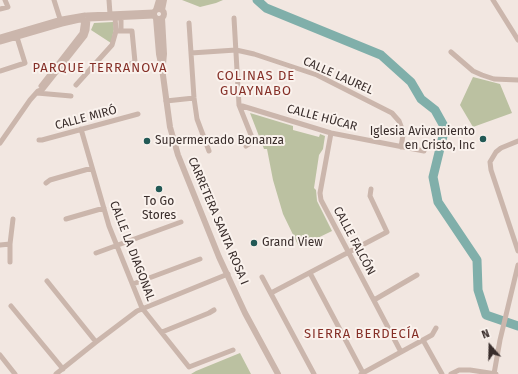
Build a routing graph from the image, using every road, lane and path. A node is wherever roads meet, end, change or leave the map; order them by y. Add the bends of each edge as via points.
1 (5, 0) edge
2 (54, 0) edge
3 (109, 0) edge
4 (159, 0) edge
5 (164, 0) edge
6 (494, 0) edge
7 (0, 9) edge
8 (110, 14) junction
9 (157, 14) junction
10 (86, 17) junction
11 (118, 17) junction
12 (234, 18) dead end
13 (61, 22) junction
14 (189, 23) dead end
15 (119, 31) junction
16 (17, 35) junction
17 (0, 38) edge
18 (518, 40) edge
19 (0, 42) edge
20 (236, 50) junction
21 (451, 52) dead end
22 (192, 53) junction
23 (121, 68) dead end
24 (0, 71) edge
25 (518, 80) edge
26 (76, 85) dead end
27 (38, 92) junction
28 (71, 96) dead end
29 (194, 98) junction
30 (166, 100) junction
31 (239, 106) junction
32 (138, 114) dead end
33 (81, 129) junction
34 (330, 133) junction
35 (39, 140) dead end
36 (518, 141) edge
37 (0, 143) edge
38 (246, 146) dead end
39 (401, 147) junction
40 (209, 151) dead end
41 (424, 151) dead end
42 (92, 168) junction
43 (46, 183) dead end
44 (371, 189) dead end
45 (104, 208) junction
46 (13, 219) dead end
47 (66, 219) dead end
48 (181, 222) dead end
49 (10, 244) junction
50 (0, 245) edge
51 (117, 246) junction
52 (518, 251) edge
53 (349, 252) junction
54 (96, 254) dead end
55 (200, 259) dead end
56 (10, 262) dead end
57 (518, 265) edge
58 (310, 273) junction
59 (228, 274) junction
60 (417, 276) dead end
61 (262, 277) dead end
62 (47, 282) dead end
63 (133, 284) junction
64 (271, 293) junction
65 (374, 300) junction
66 (11, 306) dead end
67 (142, 308) junction
68 (214, 310) dead end
69 (436, 328) dead end
70 (162, 332) junction
71 (423, 340) junction
72 (96, 342) junction
73 (233, 350) dead end
74 (401, 352) junction
75 (0, 355) edge
76 (63, 368) junction
77 (361, 373) edge
78 (15, 374) edge
79 (56, 374) edge
80 (278, 374) edge
81 (314, 374) edge
82 (442, 374) edge
83 (451, 374) edge
84 (495, 374) edge

1 - 7 street via 8,7
2 - 13 street
3 - 8 street
4 - 9 street, CARRETERA SANTA ROSA I
5 - 9 street, CARRETERA SANTA ROSA I
6 - 18 street
8 - 9 street
8 - 10 street
9 - 11 street
9 - 30 street, CARRETERA SANTA ROSA I via 164,54 162,68
10 - 11 street
10 - 13 street
10 - 27 street via 85,36
11 - 15 street
12 - 20 street
13 - 16 street
14 - 22 street
15 - 23 street via 132,31 135,62
15 - 26 street via 112,45
16 - 17 street
16 - 19 street
16 - 24 street via 25,63
20 - 22 street, CALLE LAUREL
20 - 31 street
20 - 39 street, CALLE LAUREL via 317,75 386,109 399,121 403,135
21 - 25 street via 478,73 494,79
22 - 29 street
27 - 28 street
27 - 37 street
29 - 30 street
29 - 40 street via 196,119
30 - 59 street, CARRETERA SANTA ROSA I via 178,155
31 - 34 street, CALLE HÚCAR
31 - 38 street via 251,135
32 - 33 street, CALLE MIRÓ
33 - 35 street, CALLE MIRÓ
33 - 42 street, CALLE LA DIAGONAL
34 - 39 street, CALLE HÚCAR
34 - 53 street, CALLE FALCÓN via 321,200
36 - 52 street via 501,148 490,162
39 - 41 street, CALLE HÚCAR
42 - 43 street
42 - 45 street, CALLE LA DIAGONAL
44 - 53 street via 370,196 387,232
45 - 47 street
45 - 51 street, CALLE LA DIAGONAL
46 - 49 street
48 - 51 street
49 - 50 street
49 - 56 street
51 - 54 street
51 - 63 street, CALLE LA DIAGONAL
53 - 58 street
53 - 65 street, CALLE FALCÓN
55 - 63 street
57 - 84 street via 500,340
58 - 64 street
58 - 77 street
59 - 67 street
59 - 80 street, CARRETERA SANTA ROSA I via 245,313
60 - 65 street
61 - 64 street
62 - 72 street
63 - 67 street, CALLE LA DIAGONAL
64 - 81 street
65 - 74 street, CALLE FALCÓN
66 - 76 street
67 - 70 street, CALLE LA DIAGONAL
67 - 72 street
68 - 70 street
69 - 71 street via 432,335
70 - 73 street, CALLE LA DIAGONAL via 189,367
71 - 74 street
71 - 82 street
72 - 76 street
74 - 77 street
75 - 78 street
76 - 79 street
83 - 84 street via 459,370 470,370

